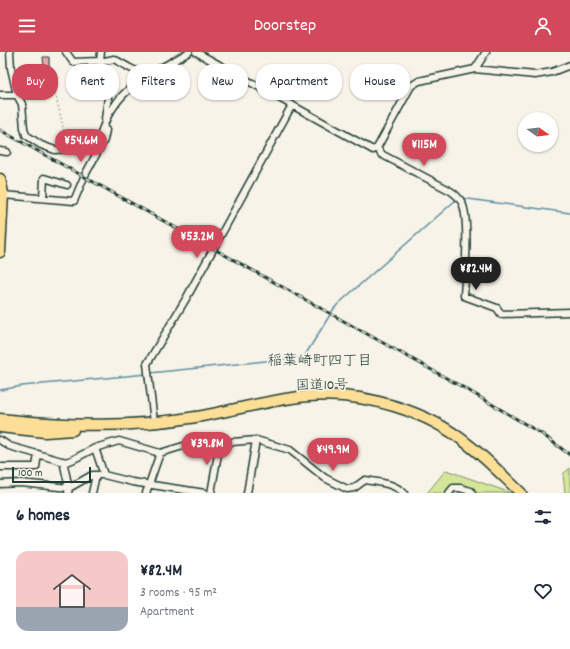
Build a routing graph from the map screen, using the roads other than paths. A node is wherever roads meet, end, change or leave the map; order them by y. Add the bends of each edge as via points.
1 (10, 52) edge
2 (66, 52) edge
3 (101, 52) edge
4 (189, 52) edge
5 (196, 52) edge
6 (486, 52) edge
7 (100, 62) junction
8 (169, 64) edge
9 (570, 65) edge
10 (127, 66) edge
11 (475, 69) junction
12 (12, 72) edge
13 (127, 90) edge
14 (0, 95) edge
15 (12, 95) edge
16 (20, 100) edge
17 (292, 105) junction
18 (110, 113) junction
19 (104, 124) junction
20 (377, 148) junction
21 (0, 151) edge
22 (7, 152) dead end
23 (0, 179) edge
24 (67, 185) dead end
25 (3, 195) junction
26 (42, 198) junction
27 (1, 209) edge
28 (0, 246) edge
29 (570, 312) edge
30 (0, 419) edge
31 (154, 422) junction
32 (97, 425) junction
33 (0, 427) edge
34 (0, 440) edge
35 (256, 440) junction
36 (220, 443) junction
37 (95, 448) junction
38 (160, 453) junction
39 (38, 454) junction
40 (63, 461) junction
41 (0, 467) edge
42 (96, 475) junction
43 (104, 475) junction
44 (0, 484) edge
45 (149, 484) junction
46 (68, 490) edge
47 (92, 493) edge
48 (146, 493) edge
49 (205, 493) edge
50 (211, 493) edge
51 (247, 493) edge
52 (404, 493) edge
53 (450, 493) edge
54 (472, 493) edge
55 (521, 493) edge

1 - 12 street
2 - 7 street via 73,62
3 - 7 street
4 - 8 street
5 - 17 street
6 - 11 street
7 - 10 street via 114,59
7 - 19 street via 108,98
9 - 11 street via 534,76
11 - 20 street via 419,81 411,86
13 - 18 street
14 - 15 street
16 - 19 street via 26,134 48,148 68,150 95,147
17 - 20 street via 373,150
17 - 31 street via 187,297 147,364
18 - 19 street
18 - 26 street via 104,140 74,201
20 - 29 street via 381,154 449,190 461,202 465,211 466,227 464,296 497,308 501,314
21 - 22 street
23 - 25 main road
24 - 26 street via 44,178
25 - 26 street
25 - 27 main road
27 - 28 main road
30 - 32 main road, 国道10号 via 44,424
31 - 32 main road, 国道10号
31 - 55 main road, 国道10号 via 196,417 308,396 350,396 371,400 404,409 445,428 469,445
32 - 33 main road, 国道10号 via 84,429 45,432
34 - 39 street via 9,446
35 - 36 street
35 - 51 street
35 - 52 street via 290,450 325,478 347,489 354,488 364,480 397,487
36 - 38 street via 190,444
36 - 50 street
37 - 38 street via 119,441
37 - 40 street via 72,460
37 - 43 street
38 - 45 street
39 - 40 street
39 - 41 street via 36,467
40 - 46 street
42 - 43 street
42 - 46 street
42 - 47 street
43 - 45 street
44 - 46 street via 21,483
45 - 48 street
45 - 49 street
53 - 54 street via 453,488 460,488

